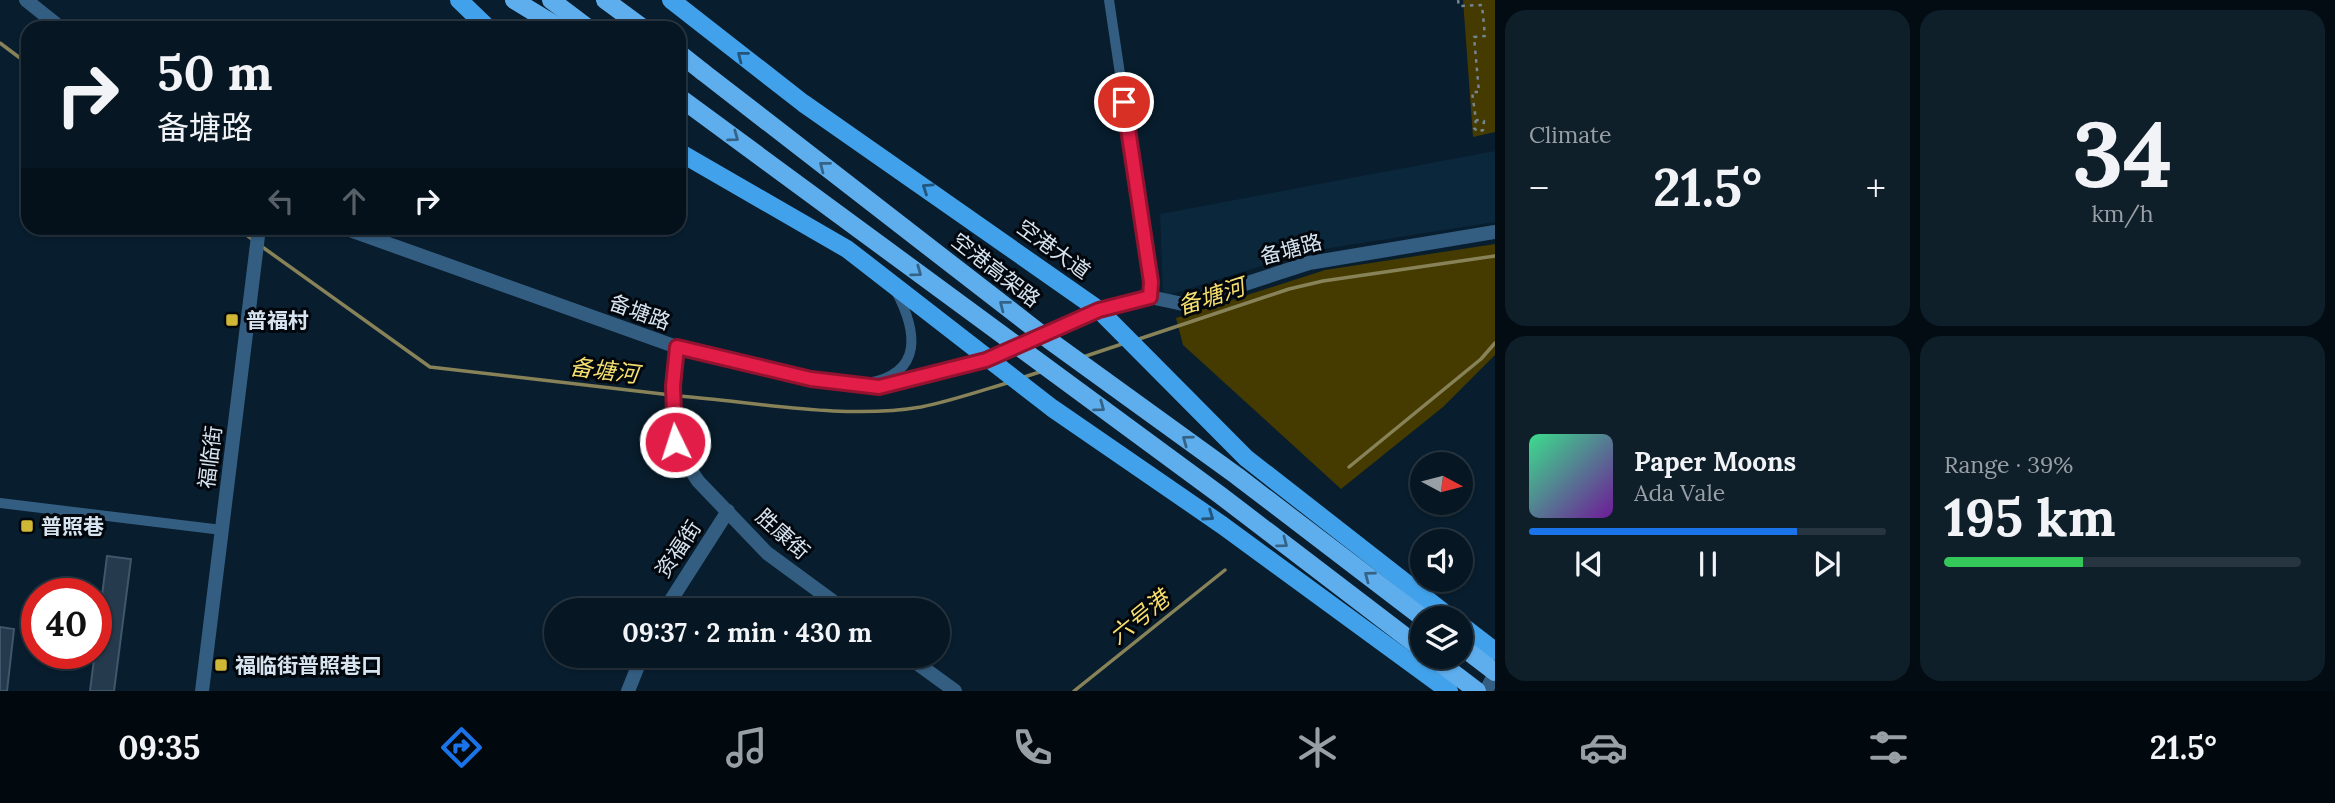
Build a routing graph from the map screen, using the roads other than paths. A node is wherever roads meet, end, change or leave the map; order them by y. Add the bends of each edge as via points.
1 (26, 0) edge
2 (458, 0) edge
3 (514, 0) edge
4 (551, 0) edge
5 (605, 0) edge
6 (614, 0) edge
7 (671, 0) edge
8 (1109, 0) edge
9 (52, 21) edge
10 (480, 21) edge
11 (548, 21) edge
12 (579, 21) edge
13 (636, 21) edge
14 (638, 21) edge
15 (686, 59) edge
16 (686, 102) edge
17 (686, 156) edge
18 (1495, 232) edge
19 (258, 235) edge
20 (364, 235) edge
21 (893, 285) junction
22 (1150, 297) junction
23 (1099, 310) junction
24 (677, 347) junction
25 (986, 360) junction
26 (855, 385) junction
27 (0, 503) edge
28 (728, 511) junction
29 (222, 530) junction
30 (672, 598) edge
31 (828, 598) edge
32 (1436, 606) edge
33 (1410, 608) edge
34 (1473, 634) edge
35 (1410, 640) edge
36 (1495, 651) edge
37 (1473, 656) edge
38 (637, 668) edge
39 (923, 668) edge
40 (1448, 669) edge
41 (1495, 673) edge
42 (202, 691) edge
43 (628, 691) edge
44 (954, 691) edge
45 (1449, 691) edge
46 (1477, 691) edge
47 (1486, 691) edge

1 - 9 street
2 - 10 main road
3 - 11 highway
4 - 12 highway
5 - 13 highway
6 - 14 highway
23 -> 7 main road, 空港大道 via 803,103
8 - 22 street
33 -> 15 highway, 空港高架路, bridge via 1049,340
16 -> 35 highway, bridge
17 - 21 main road via 847,249
18 - 22 street, 备塘路 via 1309,263 1183,304
19 - 29 street, 福临街
20 - 24 street, 备塘路
21 - 25 main road
21 - 26 street via 911,326 909,357 896,372
22 - 23 street, 备塘路
23 - 25 street, 备塘路
23 - 32 main road, 空港大道 via 1245,458
24 - 26 street, 备塘路
24 - 28 street, 胜康街 via 675,442 698,481
25 - 26 street, 备塘路 via 906,383
25 -> 45 main road via 1223,525
27 - 29 street
28 - 30 street, 资福街
28 - 31 street, 胜康街 via 767,553
29 - 42 street, 福临街
34 - 36 main road
37 - 41 highway
38 - 43 street
39 - 44 street
40 - 46 highway
41 - 47 street

